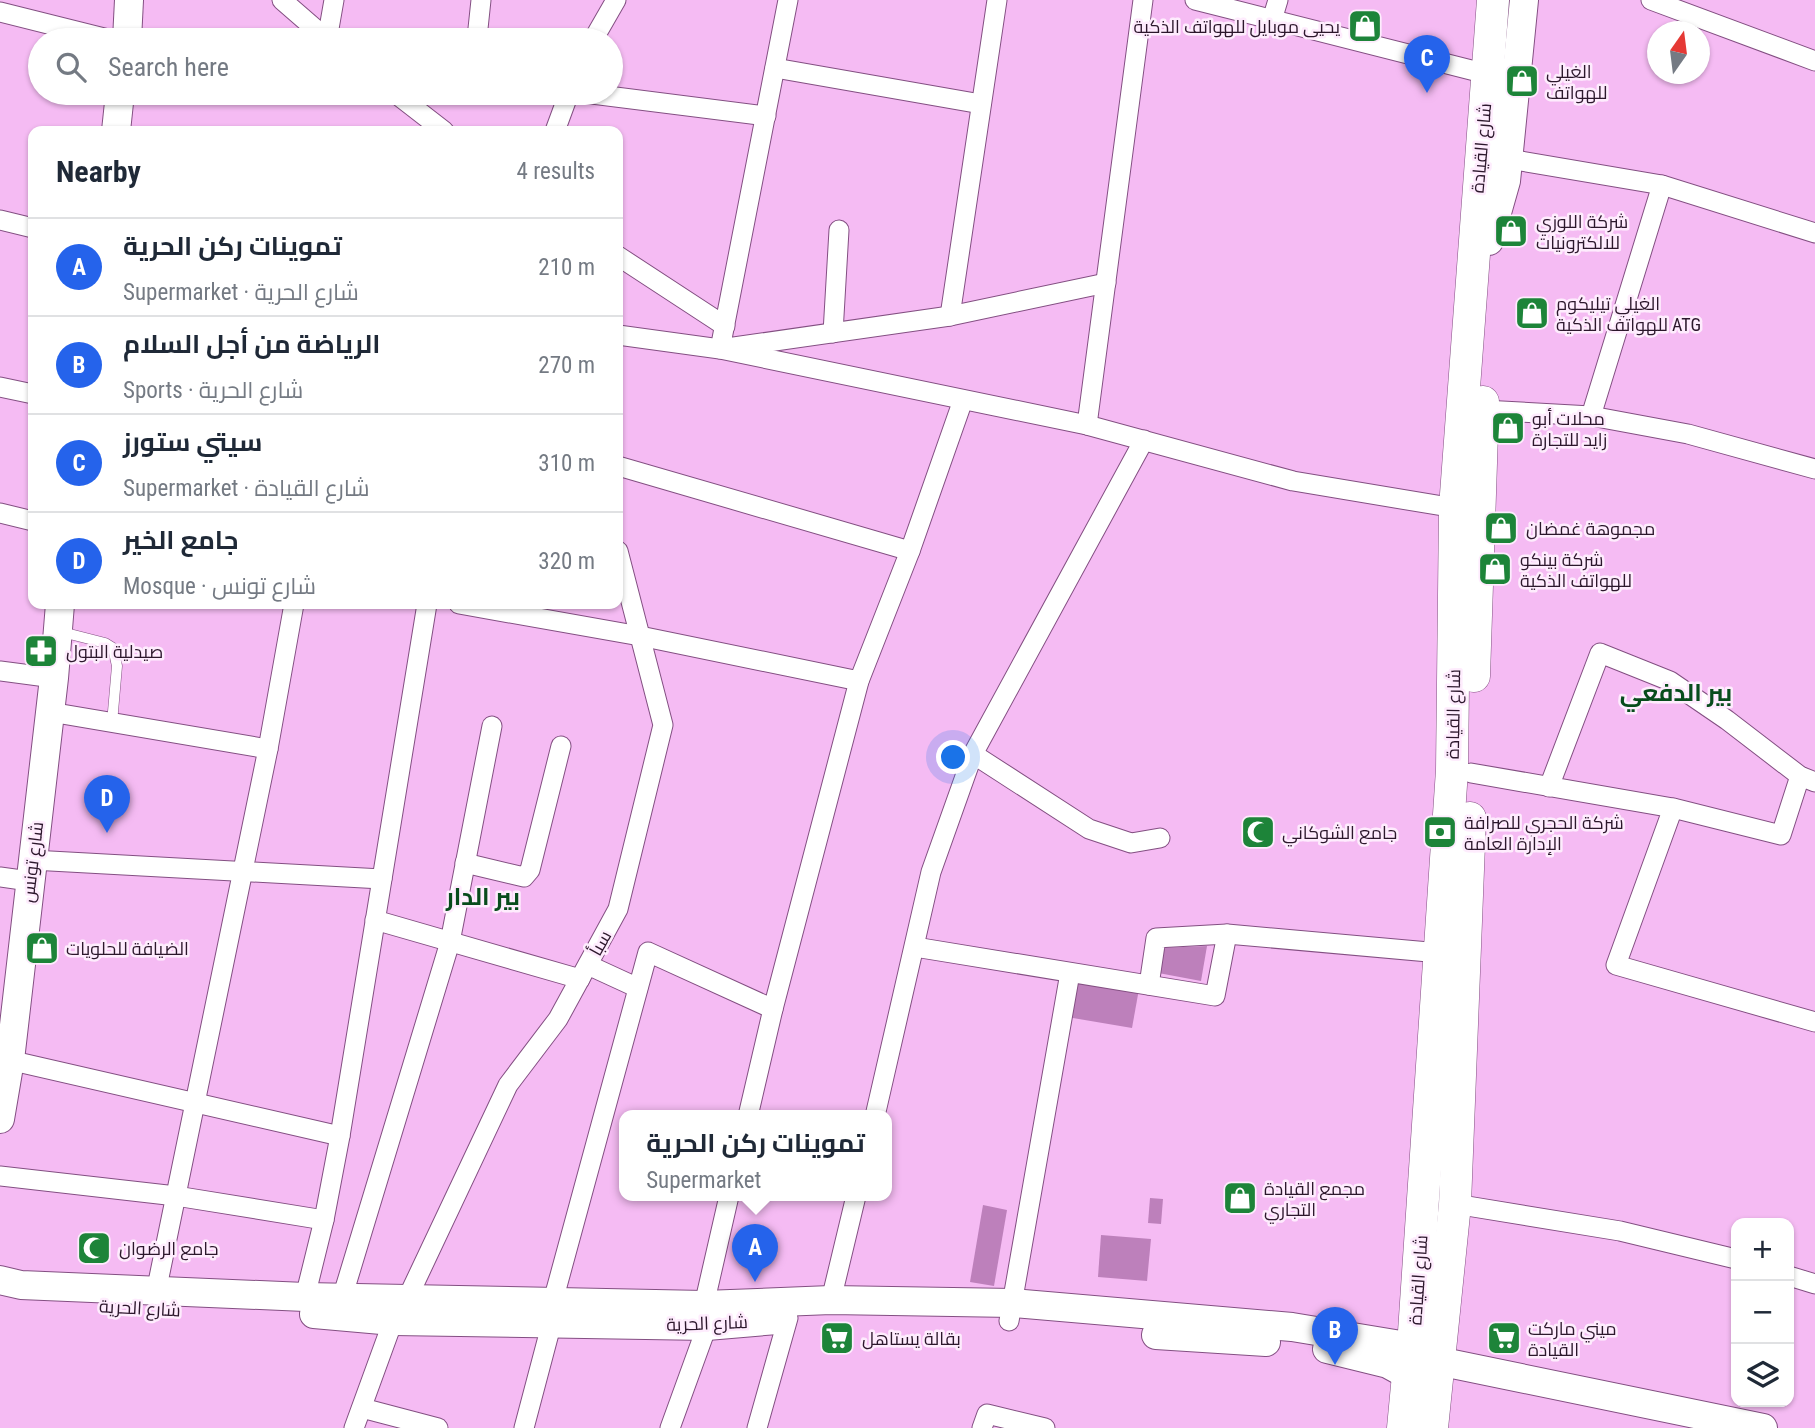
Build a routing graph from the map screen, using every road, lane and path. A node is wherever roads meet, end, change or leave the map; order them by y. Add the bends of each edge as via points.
1 (129, 0) edge
2 (282, 0) edge
3 (334, 0) edge
4 (481, 0) edge
5 (616, 0) edge
6 (788, 0) edge
7 (997, 0) edge
8 (1143, 0) edge
9 (1195, 0) edge
10 (1278, 0) edge
11 (1482, 0) edge
12 (1493, 0) edge
13 (1506, 0) edge
14 (1524, 0) edge
15 (1651, 0) edge
16 (0, 12) edge
17 (1272, 20) junction
18 (63, 28) edge
19 (128, 28) edge
20 (314, 28) edge
21 (330, 28) edge
22 (478, 28) edge
23 (600, 28) edge
24 (1815, 61) edge
25 (775, 68) junction
26 (1479, 72) junction
27 (623, 98) edge
28 (981, 104) junction
29 (119, 105) edge
30 (410, 105) edge
31 (565, 105) edge
32 (766, 116) junction
33 (117, 126) edge
34 (438, 126) edge
35 (557, 126) edge
36 (1509, 159) junction
37 (1662, 186) junction
38 (0, 220) edge
39 (28, 227) edge
40 (839, 230) dead end
41 (1815, 233) edge
42 (1482, 240) junction
43 (623, 259) edge
44 (1106, 282) junction
45 (950, 316) junction
46 (725, 326) junction
47 (833, 333) junction
48 (623, 336) edge
49 (720, 349) junction
50 (0, 387) edge
51 (28, 393) edge
52 (963, 400) junction
53 (1483, 410) junction
54 (1591, 416) junction
55 (1087, 425) junction
56 (1144, 440) junction
57 (623, 467) edge
58 (1815, 469) edge
59 (1455, 508) junction
60 (0, 513) edge
61 (28, 521) edge
62 (911, 551) junction
63 (623, 571) edge
64 (293, 609) edge
65 (426, 609) edge
66 (487, 609) edge
67 (59, 617) edge
68 (639, 636) junction
69 (0, 671) edge
70 (54, 678) junction
71 (859, 681) junction
72 (50, 712) junction
73 (112, 723) junction
74 (492, 726) dead end
75 (561, 746) dead end
76 (268, 749) junction
77 (973, 754) junction
78 (1471, 773) junction
79 (1808, 779) edge
80 (1549, 787) junction
81 (1673, 808) junction
82 (1160, 838) dead end
83 (466, 863) junction
84 (30, 870) junction
85 (243, 871) junction
86 (0, 877) edge
87 (382, 879) junction
88 (375, 920) junction
89 (1227, 934) junction
90 (450, 942) junction
91 (915, 947) junction
92 (1440, 953) junction
93 (584, 972) junction
94 (1070, 973) junction
95 (1149, 985) junction
96 (638, 988) junction
97 (773, 1009) junction
98 (1815, 1022) edge
99 (5, 1059) edge
100 (196, 1103) junction
101 (749, 1110) edge
102 (876, 1110) edge
103 (0, 1119) edge
104 (340, 1136) junction
105 (0, 1175) edge
106 (176, 1196) junction
107 (728, 1201) edge
108 (855, 1201) edge
109 (1455, 1204) junction
110 (324, 1220) junction
111 (1731, 1258) edge
112 (1794, 1278) edge
113 (0, 1280) edge
114 (1815, 1284) edge
115 (156, 1292) junction
116 (305, 1297) junction
117 (342, 1298) junction
118 (0, 1299) edge
119 (831, 1300) junction
120 (400, 1310) junction
121 (552, 1312) junction
122 (1011, 1312) junction
123 (705, 1315) junction
124 (789, 1318) junction
125 (1424, 1364) junction
126 (362, 1408) junction
127 (355, 1428) edge
128 (438, 1428) edge
129 (524, 1428) edge
130 (670, 1428) edge
131 (757, 1428) edge
132 (982, 1428) edge
133 (1045, 1428) edge
134 (1403, 1428) edge
135 (1432, 1428) edge
136 (1690, 1428) edge
137 (1763, 1428) edge

1 - 19 street
2 - 20 street
3 - 21 street
4 - 22 street
5 - 23 street
6 - 25 street
7 - 28 street
8 - 44 street
9 - 17 street
10 - 17 street
11 - 26 street
12 - 42 main road, شارع القيادة
13 - 42 main road, شارع القيادة
14 - 36 street
15 - 24 street
16 - 18 street
17 - 26 street
25 - 28 street
25 - 32 street
26 - 42 street via 1468,180
27 - 32 street
28 - 45 street
29 - 33 street
30 - 34 street
31 - 35 street
32 - 46 street
36 - 37 street
36 - 42 street via 1506,181
37 - 41 street
37 - 54 street
38 - 39 street
40 - 47 street
42 - 53 main road, شارع القيادة
42 - 59 main road, شارع القيادة
43 - 46 street
44 - 45 street
44 - 55 street
45 - 47 street
46 - 49 street
47 - 49 street
48 - 49 street
49 - 52 street
50 - 51 street
52 - 55 street
52 - 62 street
53 - 54 street
53 - 78 main road, شارع القيادة
54 - 58 street via 1688,433
55 - 56 street
56 - 59 street via 1293,481
56 - 77 street
57 - 62 street
59 - 92 main road, شارع القيادة via 1452,770
60 - 61 street
62 - 71 street
63 - 68 street, سبأ
64 - 76 street
65 - 87 street
66 - 68 street
67 - 70 street, شارع تونس
67 - 73 lane via 113,648 117,666
68 - 71 street
68 - 93 street, سبأ via 663,726 618,909
69 - 70 street
70 - 72 street, شارع تونس
71 - 97 street
72 - 73 street
72 - 84 street, شارع تونس
73 - 76 street
74 - 83 street
75 - 83 street via 530,870 524,877
76 - 85 street
77 - 82 street via 1089,829 1131,843
77 - 91 street via 931,872
78 - 80 street
78 - 109 main road, شارع القيادة
79 - 80 street via 1670,681 1600,653
79 - 81 street via 1781,835
80 - 81 street
81 - 98 street via 1616,965
83 - 90 street
84 - 85 street
84 - 86 street
84 - 99 street, شارع تونس
85 - 87 street
85 - 100 street
87 - 88 street
88 - 90 street
88 - 104 street
89 - 92 street
89 - 95 street via 1156,938
89 - 95 street via 1215,996
90 - 93 street
90 - 117 street
91 - 94 street
91 - 102 street
92 - 125 main road, شارع القيادة
93 - 96 street
93 - 120 street, سبأ via 558,1018 508,1085
94 - 95 street
94 - 122 street
96 - 97 street via 648,952
96 - 121 street
97 - 101 street
99 - 100 street
99 - 103 street, شارع تونس
100 - 104 street
100 - 106 street
104 - 110 street
105 - 106 street
106 - 110 street
106 - 115 street
107 - 123 street
108 - 119 street
109 - 111 street via 1620,1231
109 - 125 main road, شارع القيادة
110 - 116 street
112 - 114 street
113 - 115 street
115 - 116 street
116 - 117 street
117 - 120 street
118 - 120 street, شارع الحرية via 149,1310 302,1314
119 - 122 street
119 - 123 street
120 - 121 street, شارع الحرية
120 - 126 street, سبأ
121 - 123 street, شارع الحرية
121 - 129 street
122 - 124 street, شارع الحرية
122 - 125 street via 1292,1327
123 - 124 street, شارع الحرية
123 - 130 street
124 - 131 street
125 - 134 main road, شارع القيادة
125 - 135 main road, شارع القيادة
125 - 136 street
125 - 137 street
126 - 127 street, سبأ
126 - 128 street
132 - 133 street via 987,1414

